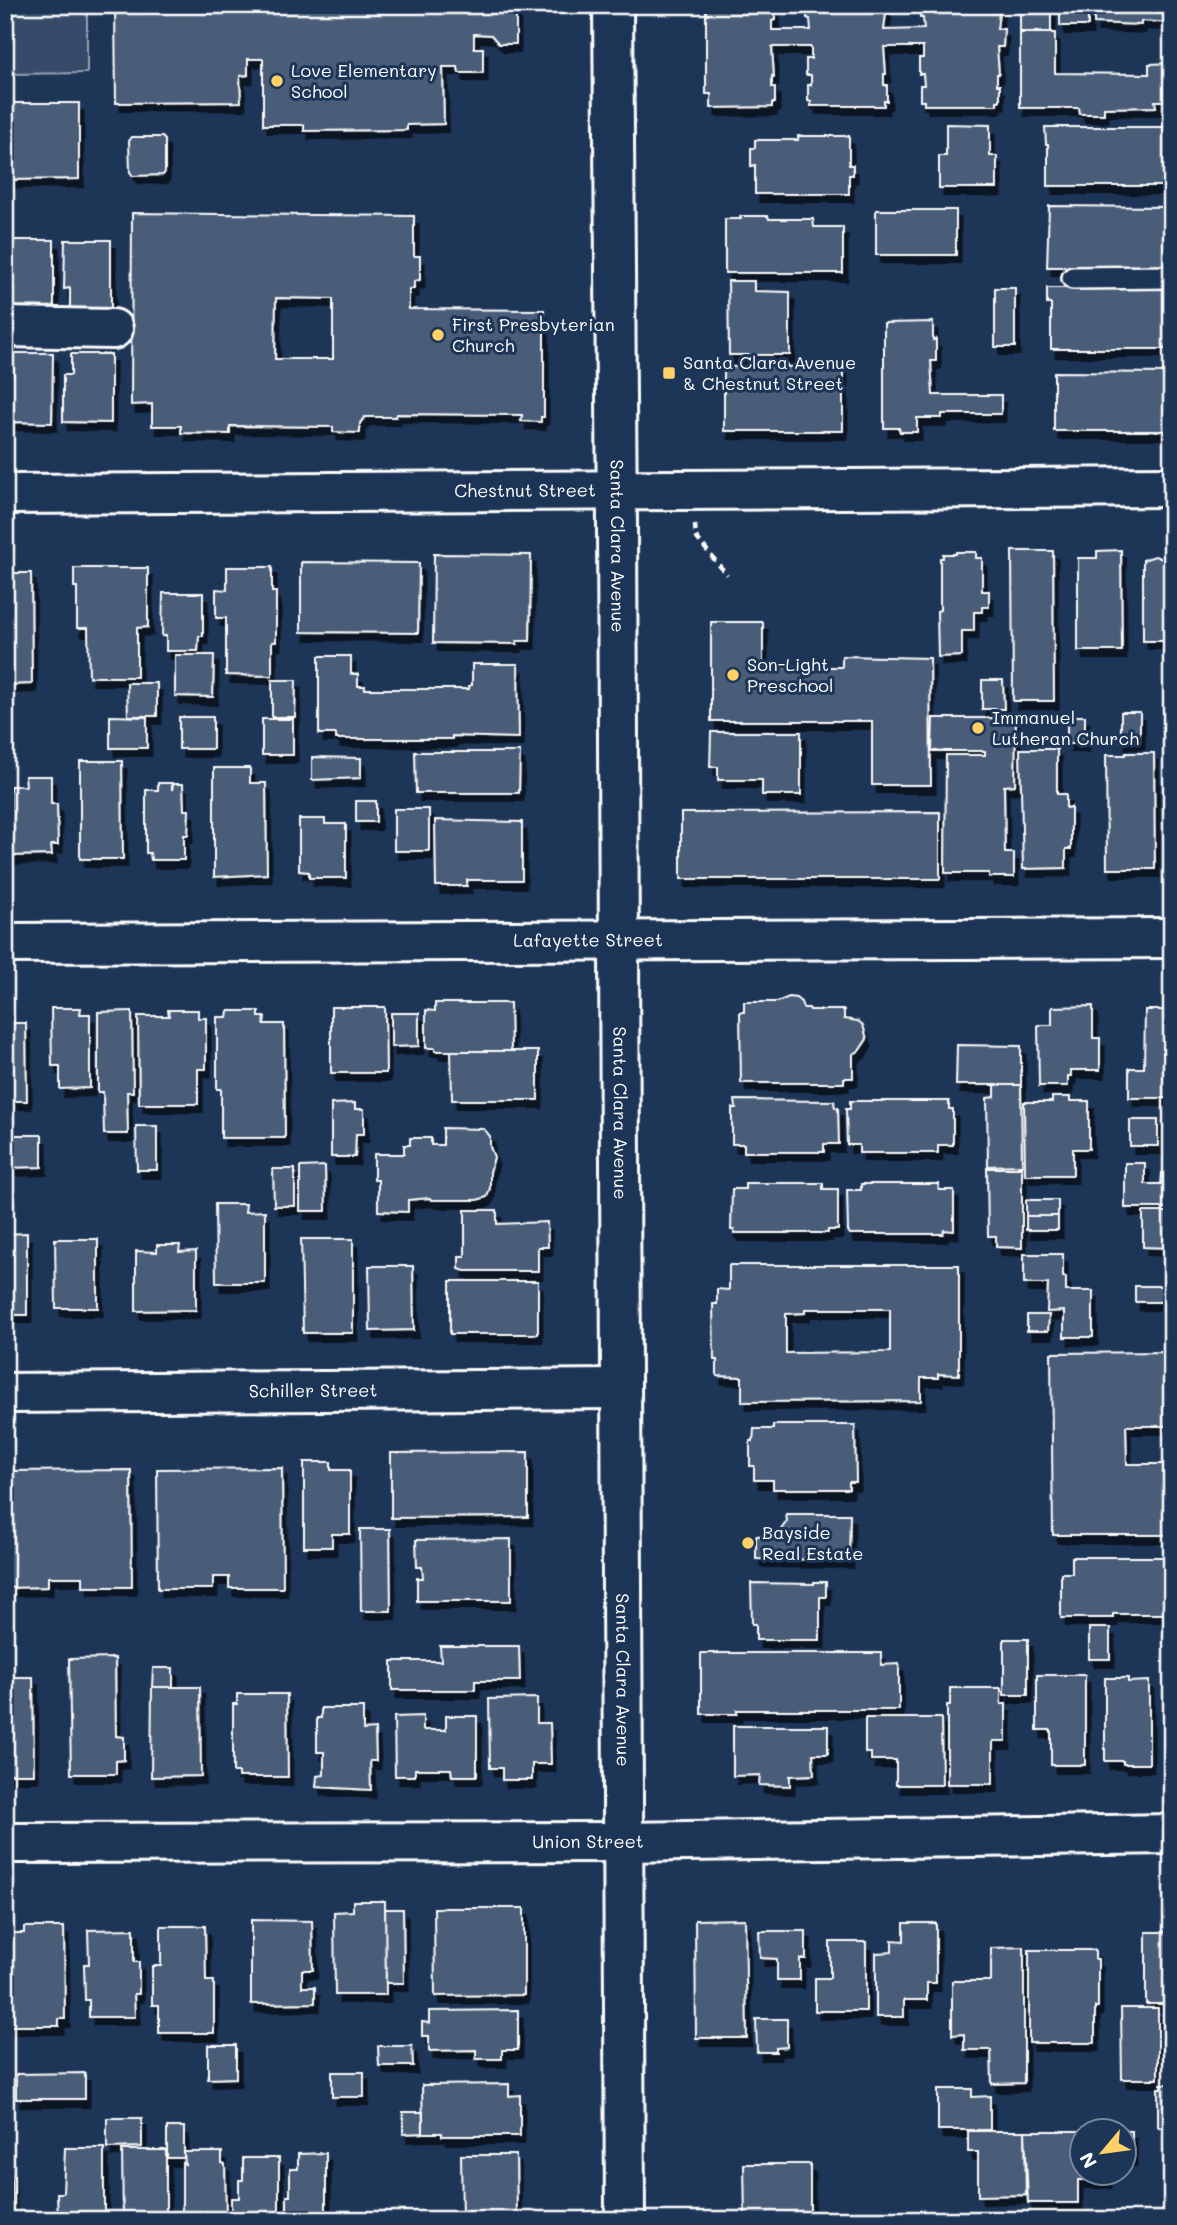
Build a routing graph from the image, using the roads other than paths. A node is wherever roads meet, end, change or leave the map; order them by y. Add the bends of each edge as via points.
1 (613, 5) edge
2 (1172, 277) edge
3 (1073, 278) dead end
4 (5, 327) edge
5 (113, 329) dead end
6 (1172, 487) edge
7 (617, 489) junction
8 (5, 494) edge
9 (1172, 938) edge
10 (618, 941) junction
11 (5, 943) edge
12 (620, 1389) junction
13 (5, 1394) edge
14 (1172, 1834) edge
15 (622, 1842) junction
16 (5, 1843) edge
17 (625, 2220) edge

1 - 7 street, Santa Clara Avenue
2 - 3 lane
4 - 5 street
6 - 7 street, Chestnut Street
7 - 8 street, Chestnut Street
7 - 10 street, Santa Clara Avenue
9 - 10 street, Lafayette Street
10 - 11 street, Lafayette Street
10 - 12 street, Santa Clara Avenue
12 - 13 street, Schiller Street
12 - 15 street, Santa Clara Avenue
14 - 15 street, Union Street
15 - 16 street, Union Street
15 - 17 street, Santa Clara Avenue

